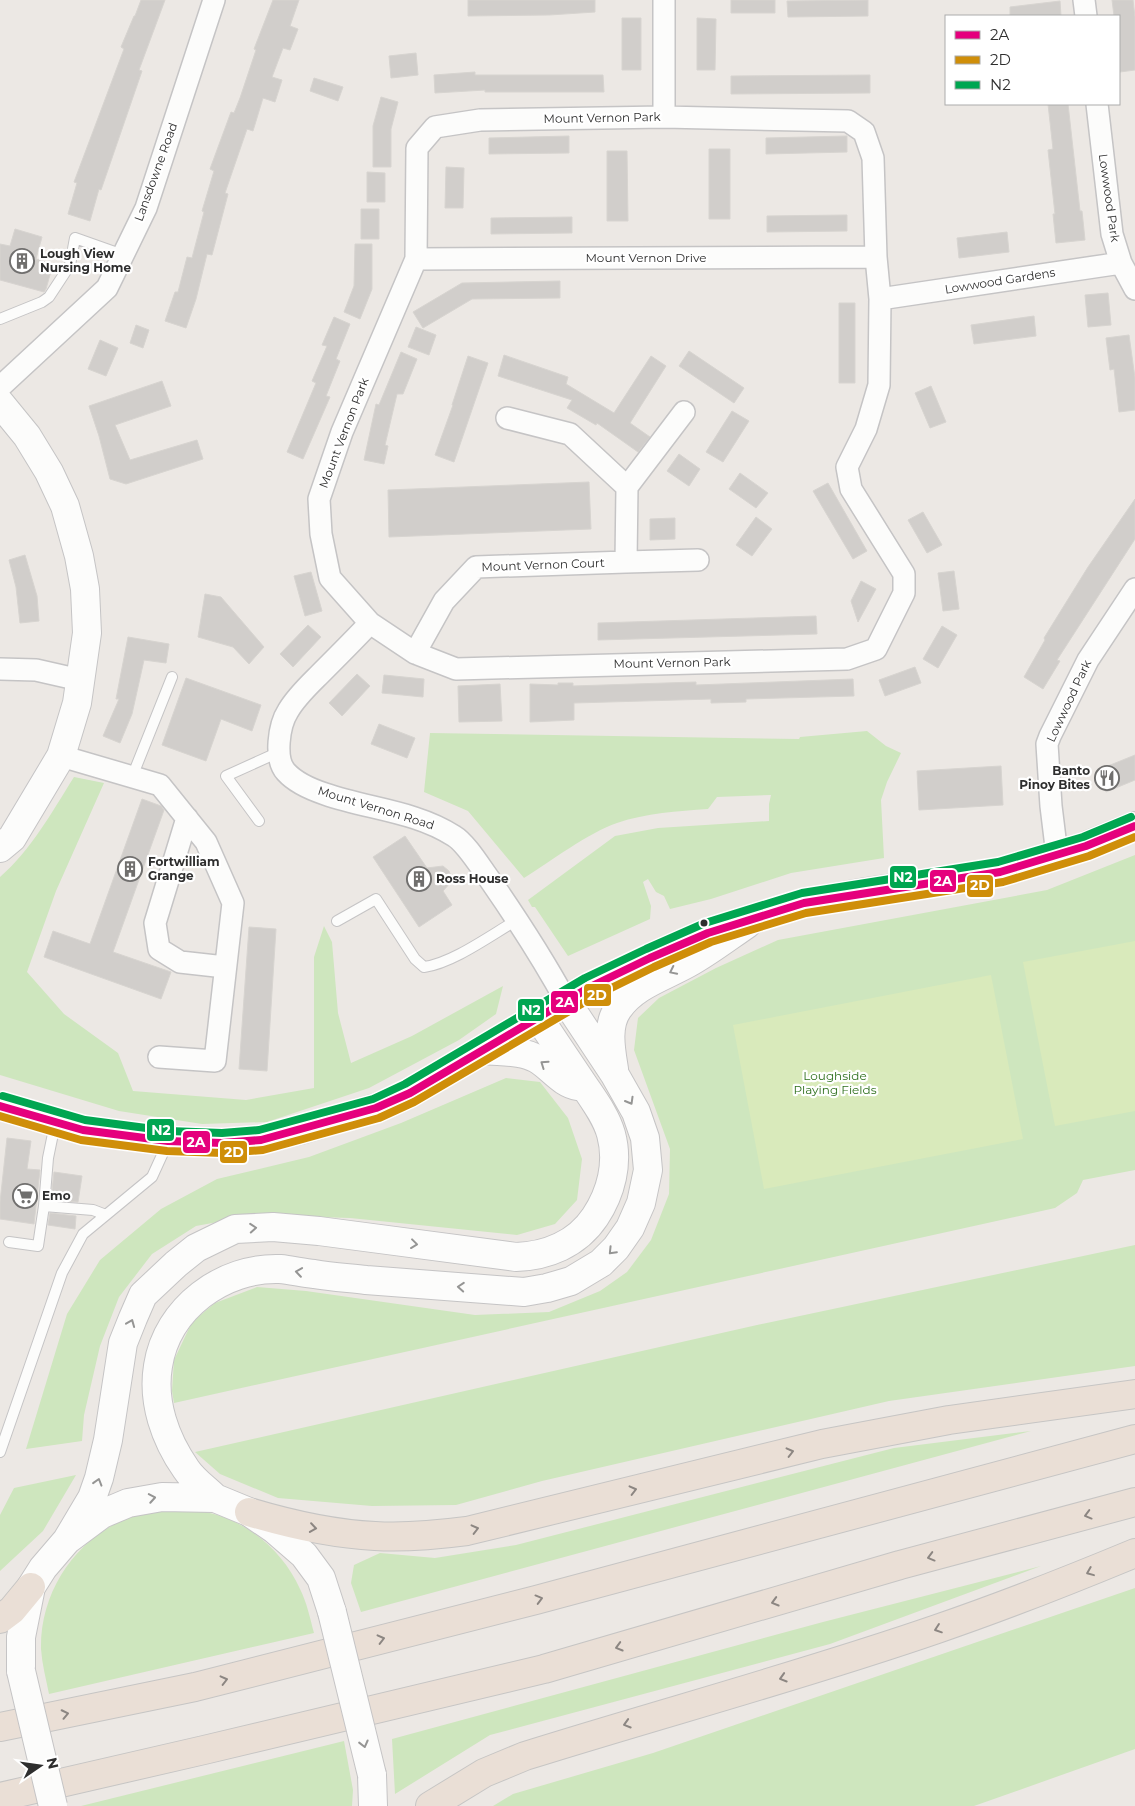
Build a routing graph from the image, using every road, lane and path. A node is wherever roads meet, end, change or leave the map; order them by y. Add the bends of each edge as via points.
1 (214, 0) edge
2 (664, 0) edge
3 (1084, 0) edge
4 (1086, 15) edge
5 (1097, 105) edge
6 (664, 117) junction
7 (123, 255) junction
8 (876, 257) junction
9 (416, 259) junction
10 (1120, 262) junction
11 (1135, 289) edge
12 (880, 299) junction
13 (0, 319) edge
14 (0, 387) edge
15 (0, 403) edge
16 (684, 412) dead end
17 (507, 418) dead end
18 (627, 487) junction
19 (698, 560) dead end
20 (626, 562) junction
21 (1135, 589) edge
22 (370, 623) junction
23 (415, 653) junction
24 (0, 669) edge
25 (172, 678) dead end
26 (80, 680) junction
27 (279, 752) junction
28 (61, 756) junction
29 (132, 777) junction
30 (187, 818) junction
31 (259, 821) dead end
32 (1135, 826) edge
33 (0, 848) edge
34 (1058, 856) junction
35 (758, 916) junction
36 (517, 920) junction
37 (337, 921) dead end
38 (225, 967) junction
39 (566, 1001) junction
40 (538, 1017) junction
41 (483, 1050) junction
42 (158, 1057) dead end
43 (615, 1075) junction
44 (585, 1087) junction
45 (0, 1106) edge
46 (55, 1123) junction
47 (168, 1141) junction
48 (44, 1206) junction
49 (106, 1215) junction
50 (9, 1242) dead end
51 (1135, 1394) edge
52 (1135, 1439) edge
53 (0, 1452) edge
54 (215, 1498) junction
55 (1135, 1502) edge
56 (249, 1512) junction
57 (67, 1540) junction
58 (1135, 1553) edge
59 (31, 1587) junction
60 (0, 1619) edge
61 (0, 1727) edge
62 (0, 1797) edge
63 (53, 1806) edge
64 (373, 1806) edge
65 (430, 1806) edge

1 - 7 street, Lansdowne Road via 146,208
2 - 6 street
3 - 4 street
5 - 10 street, Lowwood Park via 1112,234
6 - 8 street, Mount Vernon Park via 848,121 864,132 873,158
6 - 9 street, Mount Vernon Park via 480,120 434,127 417,148
7 - 13 lane via 75,238 70,265 49,297
7 - 14 street, Lansdowne Road via 107,288
8 - 9 street, Mount Vernon Drive
8 - 12 street, Mount Vernon Park
9 - 22 street, Mount Vernon Park via 342,432 319,499 321,534 330,578
10 - 11 street, Lowwood Park
10 - 12 street, Lowwood Gardens
12 - 23 street, Mount Vernon Park via 879,385 866,429 847,467 851,490 904,574 904,593 876,649 846,659 456,669
15 - 26 street via 32,443 65,506 85,589 87,633
16 - 18 street
17 - 18 street via 570,434
18 - 20 street
19 - 20 street, Mount Vernon Court
20 - 23 street, Mount Vernon Court via 476,566 444,601
21 - 34 street, Lowwood Park via 1088,660 1047,744 1049,793
22 - 23 street, Mount Vernon Park
22 - 27 street, Mount Vernon Road via 287,712 280,731
24 - 26 street via 36,670
25 - 29 lane
26 - 28 street via 77,703
27 - 31 lane via 226,776
27 - 36 street, Mount Vernon Road via 285,771 325,794 433,824 456,837
28 - 29 street
28 - 33 street via 12,838
29 - 30 street via 160,785
30 - 38 street via 206,842 232,903
30 - 38 street via 155,923 159,949 180,962
32 - 34 main road
34 - 35 main road via 1000,872 856,893
35 - 39 main road via 650,958
35 -> 43 street via 691,962 631,994 617,1010 611,1028
36 - 37 lane via 453,957 424,967 415,959 376,900
36 - 39 street, Mount Vernon Road
38 - 42 street via 215,1060
39 - 40 main road
39 - 43 street
40 - 41 main road
40 - 44 street
44 -> 41 street via 569,1085 529,1055
41 - 47 main road via 410,1093 344,1119 261,1140 222,1143
43 -> 54 street via 636,1112 645,1138 648,1170 641,1203 630,1228 616,1248 584,1274 547,1288 524,1292 335,1277 280,1269 240,1274 198,1295 170,1331 160,1355 156,1376 157,1403 168,1437 186,1470
57 -> 44 street via 92,1498 99,1478 123,1343 129,1326 143,1295 176,1264 196,1248 235,1230 273,1227 516,1257 547,1253 570,1242 588,1227 610,1190 614,1158 611,1133
45 - 46 main road
46 - 47 main road via 83,1130
46 - 48 lane
47 - 49 lane via 152,1176
48 - 49 lane via 93,1210
48 - 50 lane via 38,1246
49 - 53 lane via 83,1234 62,1273
56 -> 51 highway via 291,1524 374,1536 423,1536 467,1531 822,1444 948,1420
61 -> 52 highway via 224,1680 545,1598
54 - 56 street
57 -> 54 street via 102,1514 128,1503 162,1497
55 -> 62 highway via 900,1565 544,1669
56 -> 64 street, bridge via 274,1528 304,1555 320,1578 332,1612 372,1775
57 - 59 street
58 -> 65 highway via 938,1629 525,1756 484,1773
59 - 60 highway
59 - 63 street, bridge via 21,1637 21,1671

